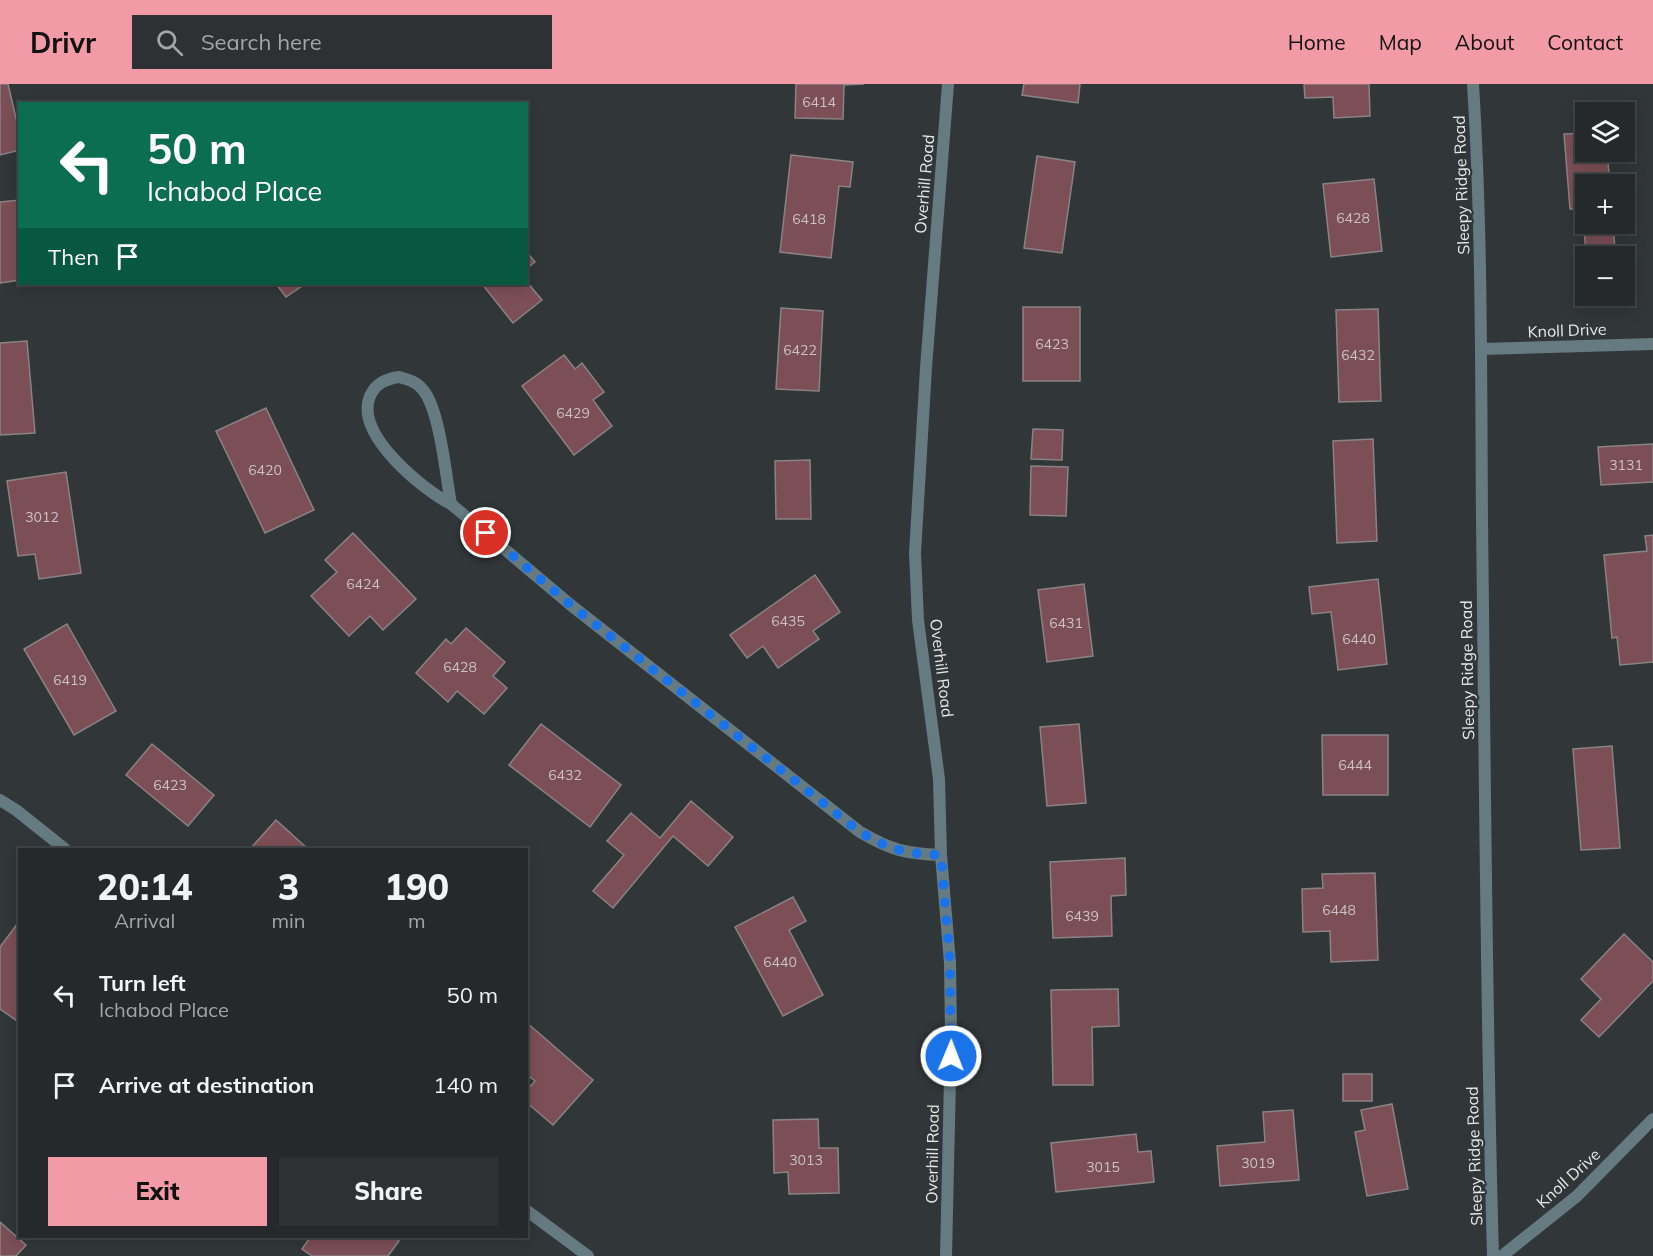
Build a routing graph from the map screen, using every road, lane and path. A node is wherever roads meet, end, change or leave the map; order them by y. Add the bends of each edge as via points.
1 (948, 84) edge
2 (1473, 84) edge
3 (1653, 344) edge
4 (1482, 349) junction
5 (451, 504) junction
6 (0, 793) edge
7 (0, 800) edge
8 (16, 810) junction
9 (64, 848) edge
10 (941, 855) junction
11 (1653, 1119) edge
12 (528, 1211) edge
13 (588, 1256) edge
14 (946, 1256) edge
15 (1493, 1256) edge
16 (1502, 1256) edge

1 - 10 street, Overhill Road via 915,553 918,620 939,779
2 - 4 street, Sleepy Ridge Road
3 - 4 street, Knoll Drive
4 - 15 street, Sleepy Ridge Road via 1487,1032
5 - 5 street via 434,413 425,392 415,381 386,379 373,389 367,403 376,438 432,494
5 - 10 street via 572,606 860,832 884,846 911,854
6 - 8 street
7 - 8 street
8 - 9 street
10 - 14 street, Overhill Road via 951,1034
11 - 16 street, Knoll Drive via 1577,1196
12 - 13 street

